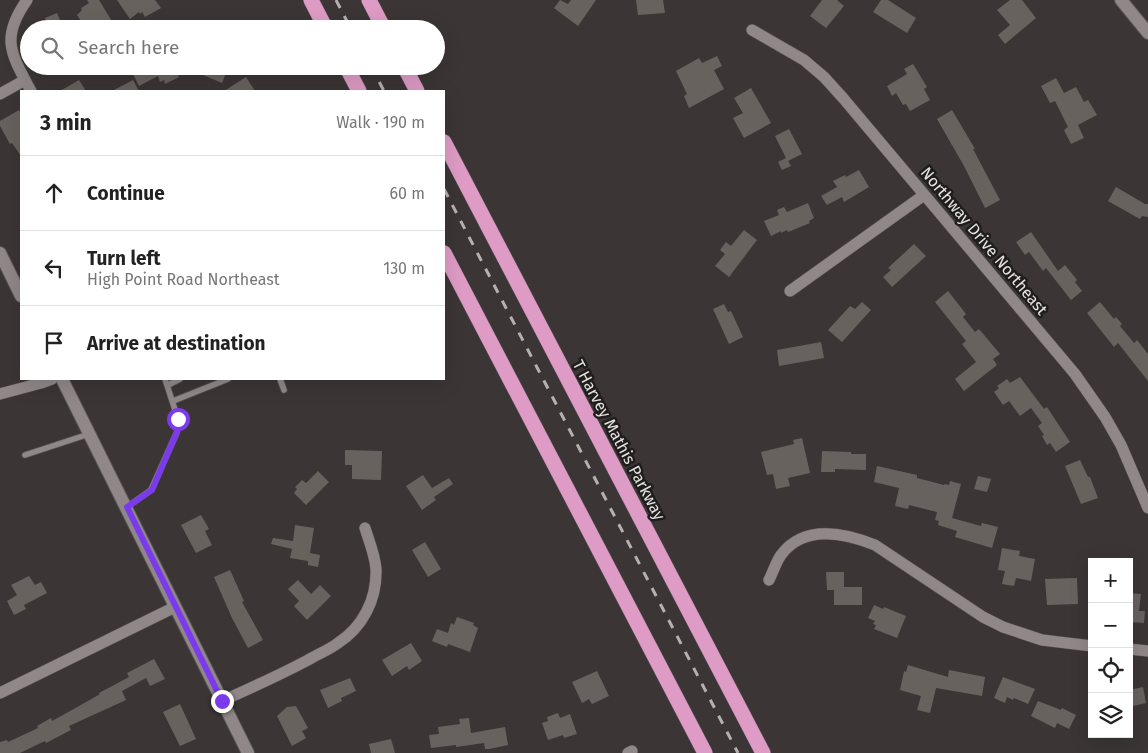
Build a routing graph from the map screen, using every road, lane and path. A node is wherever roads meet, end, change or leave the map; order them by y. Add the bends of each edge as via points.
1 (27, 0) edge
2 (311, 0) edge
3 (369, 0) edge
4 (1122, 0) edge
5 (321, 20) edge
6 (379, 20) edge
7 (752, 30) dead end
8 (1148, 33) edge
9 (20, 70) edge
10 (22, 75) edge
11 (351, 75) edge
12 (409, 75) edge
13 (25, 80) junction
14 (30, 90) edge
15 (358, 90) edge
16 (416, 90) edge
17 (0, 94) edge
18 (445, 144) edge
19 (924, 195) junction
20 (0, 253) edge
21 (445, 255) edge
22 (790, 291) dead end
23 (20, 294) edge
24 (49, 380) edge
25 (63, 380) edge
26 (225, 380) edge
27 (280, 380) edge
28 (166, 382) edge
29 (284, 390) dead end
30 (0, 394) edge
31 (173, 400) junction
32 (90, 434) junction
33 (25, 456) dead end
34 (127, 507) junction
35 (1148, 508) edge
36 (365, 528) dead end
37 (769, 580) dead end
38 (175, 607) junction
39 (1088, 646) edge
40 (1133, 649) edge
41 (1148, 651) edge
42 (0, 693) edge
43 (222, 701) junction
44 (248, 753) edge
45 (705, 753) edge
46 (763, 753) edge

1 - 9 street via 11,28 10,50
2 - 5 highway
3 - 6 highway
4 - 8 street
7 - 19 street, Northway Drive Northeast via 804,60 824,77
10 - 13 street
11 - 15 highway
12 - 16 highway
13 - 14 street
13 - 17 street
18 - 46 highway, T Harvey Mathis Parkway
19 - 22 street
19 - 35 street, Northway Drive Northeast via 1091,395 1121,445
20 - 23 street
21 - 45 highway
24 - 30 street
25 - 32 street
26 - 31 lane
27 - 29 lane
28 - 31 lane
31 - 34 lane via 178,419 177,432 152,490
32 - 33 lane
32 - 34 street
34 - 38 street
36 - 43 street via 376,568 375,584 371,602 358,626 338,644
37 - 39 street via 781,555 798,539 816,534 856,538 875,545 1003,627 1042,640
38 - 42 street
38 - 43 street
40 - 41 street
43 - 44 street

